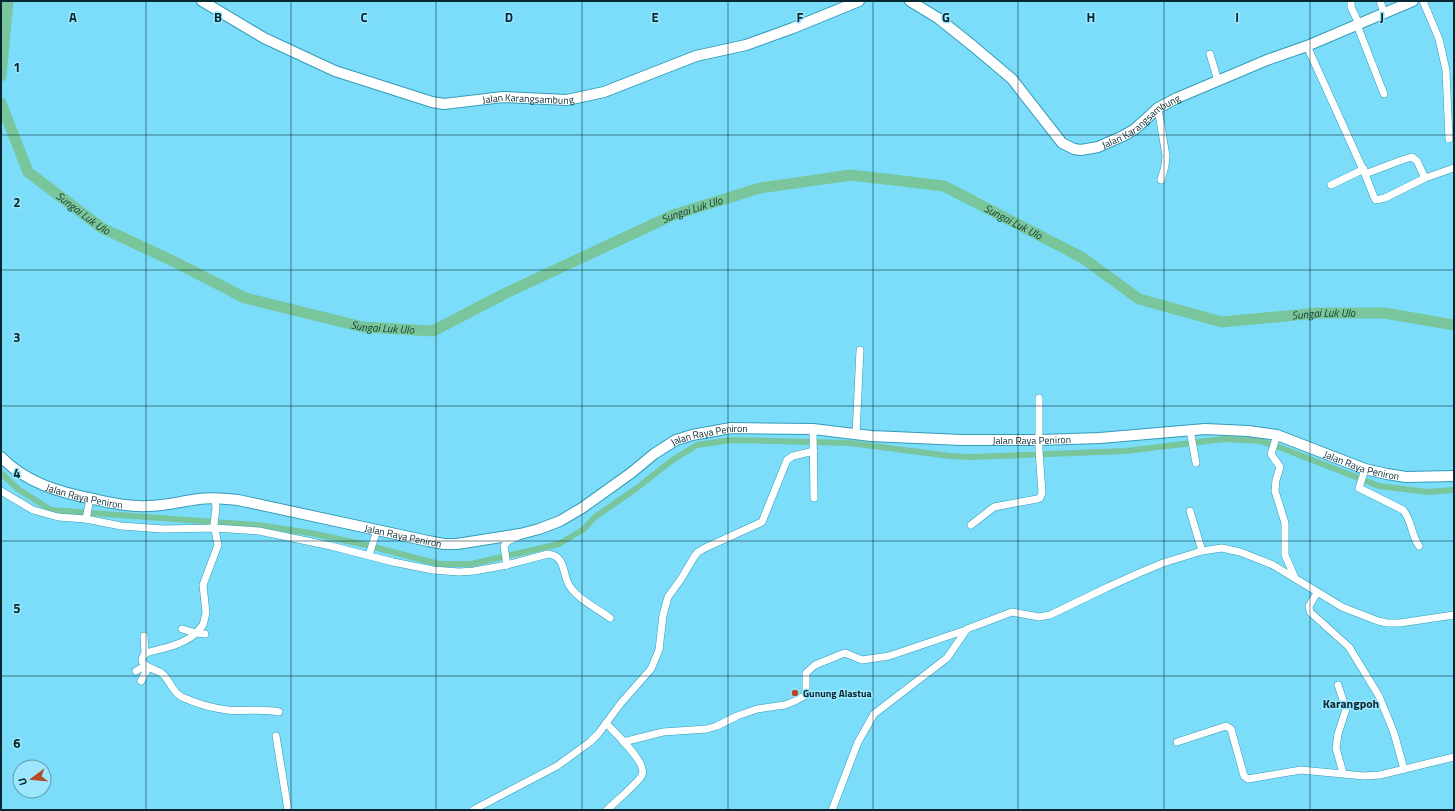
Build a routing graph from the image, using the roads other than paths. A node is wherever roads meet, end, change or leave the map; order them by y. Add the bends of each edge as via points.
1 (202, 1) edge
2 (859, 1) edge
3 (910, 1) edge
4 (1351, 1) edge
5 (1413, 1) edge
6 (1423, 1) edge
7 (1382, 7) edge
8 (1358, 23) junction
9 (1307, 46) junction
10 (1210, 54) dead end
11 (1218, 80) junction
12 (1384, 94) dead end
13 (1158, 108) junction
14 (1449, 139) dead end
15 (1454, 168) edge
16 (1364, 171) junction
17 (1425, 178) junction
18 (1161, 180) dead end
19 (1331, 185) dead end
20 (860, 350) dead end
21 (1039, 398) dead end
22 (813, 434) junction
23 (856, 434) junction
24 (1190, 434) junction
25 (1276, 440) junction
26 (1039, 445) junction
27 (814, 449) junction
28 (1, 457) edge
29 (1196, 463) dead end
30 (1364, 472) junction
31 (1454, 476) edge
32 (1, 491) edge
33 (215, 498) junction
34 (814, 498) dead end
35 (90, 501) junction
36 (1190, 511) dead end
37 (86, 518) junction
38 (971, 525) dead end
39 (214, 526) junction
40 (375, 534) junction
41 (520, 534) junction
42 (1420, 546) dead end
43 (1202, 551) junction
44 (370, 553) junction
45 (507, 563) junction
46 (1295, 578) junction
47 (1317, 592) junction
48 (1454, 615) edge
49 (610, 618) dead end
50 (182, 629) dead end
51 (967, 629) junction
52 (196, 633) junction
53 (205, 634) dead end
54 (144, 636) dead end
55 (145, 654) junction
56 (147, 667) junction
57 (136, 671) dead end
58 (141, 681) dead end
59 (1338, 685) dead end
60 (279, 712) dead end
61 (606, 723) junction
62 (276, 736) dead end
63 (623, 742) junction
64 (1177, 742) dead end
65 (1454, 757) edge
66 (1404, 769) junction
67 (1343, 773) junction
68 (288, 810) edge
69 (473, 810) edge
70 (607, 810) edge
71 (832, 810) edge

1 - 2 main road, Jalan Karangsambung via 264,38 335,71 444,104 503,97 567,100 588,96 696,56 746,45
3 - 13 main road, Jalan Karangsambung via 938,18 1012,79 1055,136 1074,149 1094,148 1123,136 1135,129
4 - 8 street
5 - 7 main road, Jalan Karangsambung
6 - 14 street via 1439,39 1446,70
7 - 8 main road, Jalan Karangsambung
8 - 9 main road, Jalan Karangsambung
8 - 12 street
9 - 11 main road, Jalan Karangsambung
9 - 16 street
10 - 11 street
11 - 13 main road, Jalan Karangsambung
13 - 18 street via 1166,156
15 - 17 street
16 - 17 street via 1412,157
16 - 17 street via 1376,200
16 - 19 street
20 - 23 street
21 - 26 street
22 - 23 main road, Jalan Raya Peniron
22 - 27 street
22 - 41 main road, Jalan Raya Peniron via 731,428 686,436 654,454 631,474 568,517
23 - 26 main road, Jalan Raya Peniron
24 - 25 main road, Jalan Raya Peniron via 1204,429 1242,430
24 - 26 main road, Jalan Raya Peniron via 1100,438
24 - 29 street
25 - 30 main road, Jalan Raya Peniron
25 - 46 street via 1272,453 1280,467 1275,491 1285,523 1285,554
26 - 38 street via 1042,493 1040,498 992,507
27 - 34 street
27 - 61 street via 787,460 762,522 705,548 694,557 668,597 659,650 651,669
28 - 35 main road, Jalan Raya Peniron via 22,475 46,487
30 - 31 main road, Jalan Raya Peniron via 1406,477
30 - 42 street via 1359,488 1405,511 1415,541
32 - 37 street via 34,511 58,517
33 - 35 main road, Jalan Raya Peniron via 149,506 125,506
33 - 39 street
33 - 40 main road, Jalan Raya Peniron via 238,500
35 - 37 street
36 - 43 street
37 - 39 street via 121,526 163,529
39 - 44 street via 259,531
39 - 52 street via 218,545 203,585 206,613 203,624
40 - 41 main road, Jalan Raya Peniron via 451,545
40 - 44 street
41 - 45 street via 506,542 504,548
43 - 46 street via 1222,548 1240,552 1273,565
43 - 51 street via 1108,586 1050,615 1039,617 1014,612
44 - 45 street via 393,562 459,572 474,572
45 - 49 street via 548,554 558,557 574,593
46 - 47 street
47 - 48 street via 1342,607 1387,624
47 - 66 street via 1309,606 1310,612 1350,647 1379,696 1394,732
50 - 52 street
51 - 63 street via 889,656 862,660 845,653 815,665 806,673 806,693 795,702 750,711 707,729 663,732
51 - 71 street via 947,658 874,714 858,742
52 - 53 street
52 - 55 street via 182,642
54 - 55 street
55 - 56 street via 143,660
56 - 57 street
56 - 58 street
56 - 60 street via 164,675 180,697 227,710
59 - 67 street via 1346,709 1336,748
61 - 63 street
61 - 69 street via 590,742 557,766
62 - 68 street
63 - 70 street via 640,762 643,771 639,779
64 - 67 street via 1226,726 1231,729 1244,776 1248,779 1301,770
65 - 66 street
66 - 67 street via 1380,775

